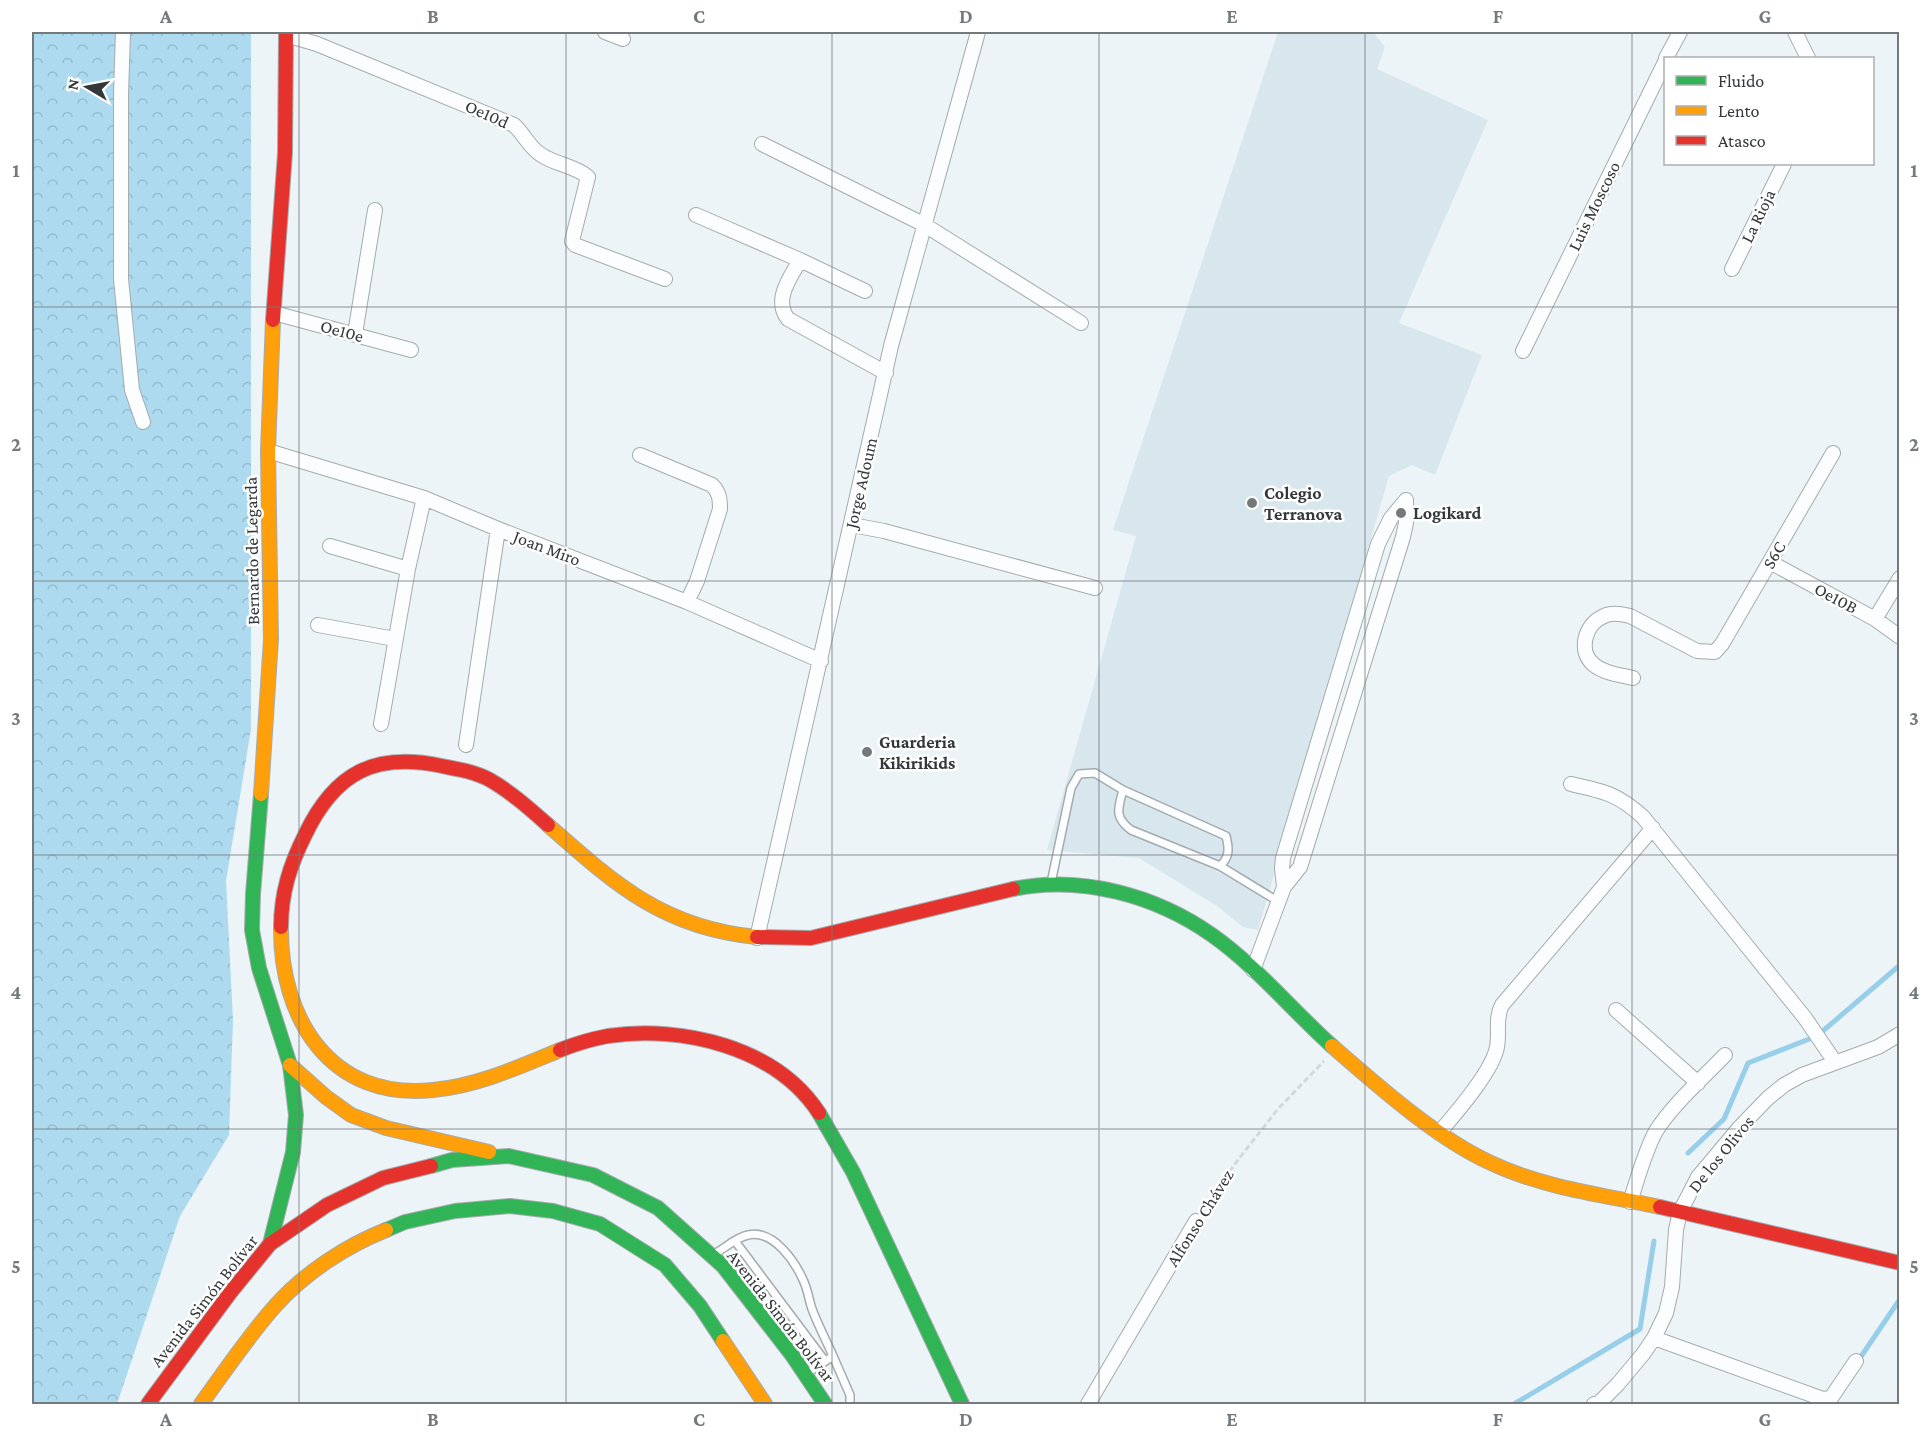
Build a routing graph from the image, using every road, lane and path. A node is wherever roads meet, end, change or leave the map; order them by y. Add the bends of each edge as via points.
1 (123, 32) edge
2 (604, 32) edge
3 (978, 32) edge
4 (1680, 32) edge
5 (1795, 32) edge
6 (286, 33) edge
7 (623, 39) dead end
8 (1667, 57) edge
9 (1808, 57) edge
10 (1664, 63) edge
11 (762, 144) dead end
12 (1784, 165) edge
13 (375, 210) dead end
14 (696, 215) dead end
15 (923, 224) junction
16 (800, 260) junction
17 (1732, 269) dead end
18 (665, 279) dead end
19 (865, 291) dead end
20 (274, 313) junction
21 (1081, 323) dead end
22 (355, 334) junction
23 (411, 350) dead end
24 (1523, 351) dead end
25 (886, 373) junction
26 (143, 422) dead end
27 (267, 451) junction
28 (1833, 453) dead end
29 (640, 454) dead end
30 (424, 498) junction
31 (852, 525) junction
32 (498, 529) junction
33 (330, 546) dead end
34 (1772, 558) junction
35 (408, 569) junction
36 (1899, 578) edge
37 (1095, 588) dead end
38 (687, 602) junction
39 (1878, 616) junction
40 (318, 625) dead end
41 (1899, 626) edge
42 (1899, 637) edge
43 (395, 639) junction
44 (821, 661) junction
45 (1633, 678) dead end
46 (1328, 707) junction
47 (1349, 713) junction
48 (381, 724) dead end
49 (466, 745) dead end
50 (1571, 784) dead end
51 (1123, 790) junction
52 (1653, 828) junction
53 (1220, 866) junction
54 (1051, 884) junction
55 (1284, 887) junction
56 (1278, 902) junction
57 (757, 938) junction
58 (1252, 970) junction
59 (1616, 1010) dead end
60 (295, 1013) junction
61 (276, 1022) junction
62 (1899, 1034) edge
63 (1335, 1049) junction
64 (1725, 1055) dead end
65 (1835, 1062) junction
66 (290, 1065) junction
67 (1698, 1083) junction
68 (1439, 1133) junction
69 (509, 1156) junction
70 (1630, 1202) junction
71 (1680, 1212) junction
72 (1196, 1221) joint
73 (735, 1241) junction
74 (270, 1244) junction
75 (711, 1256) junction
76 (1899, 1263) edge
77 (1654, 1338) junction
78 (833, 1356) junction
79 (825, 1361) junction
80 (1856, 1361) dead end
81 (806, 1374) junction
82 (148, 1404) edge
83 (201, 1404) edge
84 (765, 1404) edge
85 (825, 1404) edge
86 (850, 1404) edge
87 (962, 1404) edge
88 (1089, 1404) edge
89 (1594, 1404) edge

1 - 26 street via 121,279 132,390
2 - 7 street
3 - 15 street, Jorge Adoum
4 - 8 street, Luis Moscoso
5 - 9 street
6 - 18 street, Oe10d via 514,125 537,153 588,177 572,241 575,245
6 - 20 main road, Bernardo de Legarda via 285,153
10 - 24 street, Luis Moscoso
11 - 15 street
12 - 17 street, La Rioja
13 - 22 street
14 - 16 street
15 - 21 street
15 - 25 street, Jorge Adoum
16 - 19 street
16 - 25 street via 781,304 788,319
20 - 22 street, Oe10e
20 - 27 main road, Bernardo de Legarda
22 - 23 street, Oe10e
25 - 31 street, Jorge Adoum
27 - 30 street, Joan Miro
27 - 61 main road, Bernardo de Legarda via 271,639 252,930
28 - 34 street, S6C
29 - 38 street via 712,485 720,499 697,581
30 - 32 street, Joan Miro
30 - 35 street
31 - 37 street
31 - 44 street, Jorge Adoum
32 - 38 street, Joan Miro
32 - 49 street
33 - 35 street
34 - 39 street, Oe10B
34 - 45 street, S6C via 1715,652 1697,651 1629,616 1610,614 1600,618 1588,630 1587,657 1597,667
35 - 43 street
36 - 39 street
38 - 44 street, Joan Miro
39 - 41 street, Oe10B
39 - 42 street, Oe10B
40 - 43 street
43 - 48 street
44 - 57 street, Jorge Adoum
46 - 47 street
46 - 47 street via 1378,544 1406,500 1403,537
46 - 55 street via 1283,858
47 - 55 street via 1300,867
50 - 52 street via 1617,796
51 - 53 lane via 1118,816 1123,824
51 - 53 lane via 1226,836 1229,854
51 - 54 lane via 1095,773 1075,778
52 - 65 street
52 - 68 street via 1502,1005 1493,1059
53 - 56 lane
54 - 57 main road via 965,900 811,938
54 - 58 main road via 1092,886 1170,911 1211,935
55 - 56 street
56 - 58 street
57 - 60 main road via 695,925 642,902 491,780 439,765 374,763 351,775 328,796 311,820 288,873 280,934 287,987
58 - 63 main road
59 - 67 street
60 - 61 street
60 - 87 main road via 324,1057 345,1074 397,1091 452,1087 513,1069 574,1044 638,1034 703,1038 737,1050 786,1076 811,1102 845,1156
61 - 66 main road, Bernardo de Legarda
62 - 65 street, De los Olivos via 1878,1047
63 - 68 main road
63 - 72 path, Alfonso Chávez via 1278,1109
64 - 67 street
65 - 71 street, De los Olivos via 1802,1075 1768,1098 1698,1177
66 - 69 main road via 351,1115 386,1128
66 - 74 main road, Bernardo de Legarda via 296,1115 292,1152
67 - 70 street via 1656,1131
68 - 70 main road via 1506,1170
69 - 74 main road, Avenida Simón Bolívar via 452,1160 383,1178 327,1205
69 - 75 main road, Avenida Simón Bolívar via 593,1175 658,1208
70 - 71 main road
71 - 76 main road
71 - 77 street, De los Olivos via 1672,1287
72 - 88 street, Alfonso Chávez
73 - 75 lane
73 - 78 lane via 750,1234 762,1235 778,1245 796,1265
73 - 79 lane
74 - 82 main road, Avenida Simón Bolívar
75 - 81 main road, Avenida Simón Bolívar via 723,1266
77 - 80 street via 1827,1399
77 - 89 street, De los Olivos via 1618,1384
78 - 79 lane
78 - 86 lane
79 - 81 lane
81 - 85 main road, Avenida Simón Bolívar
83 - 84 main road via 277,1304 318,1268 359,1241 405,1222 454,1211 510,1206 553,1211 600,1224 665,1265 700,1306

